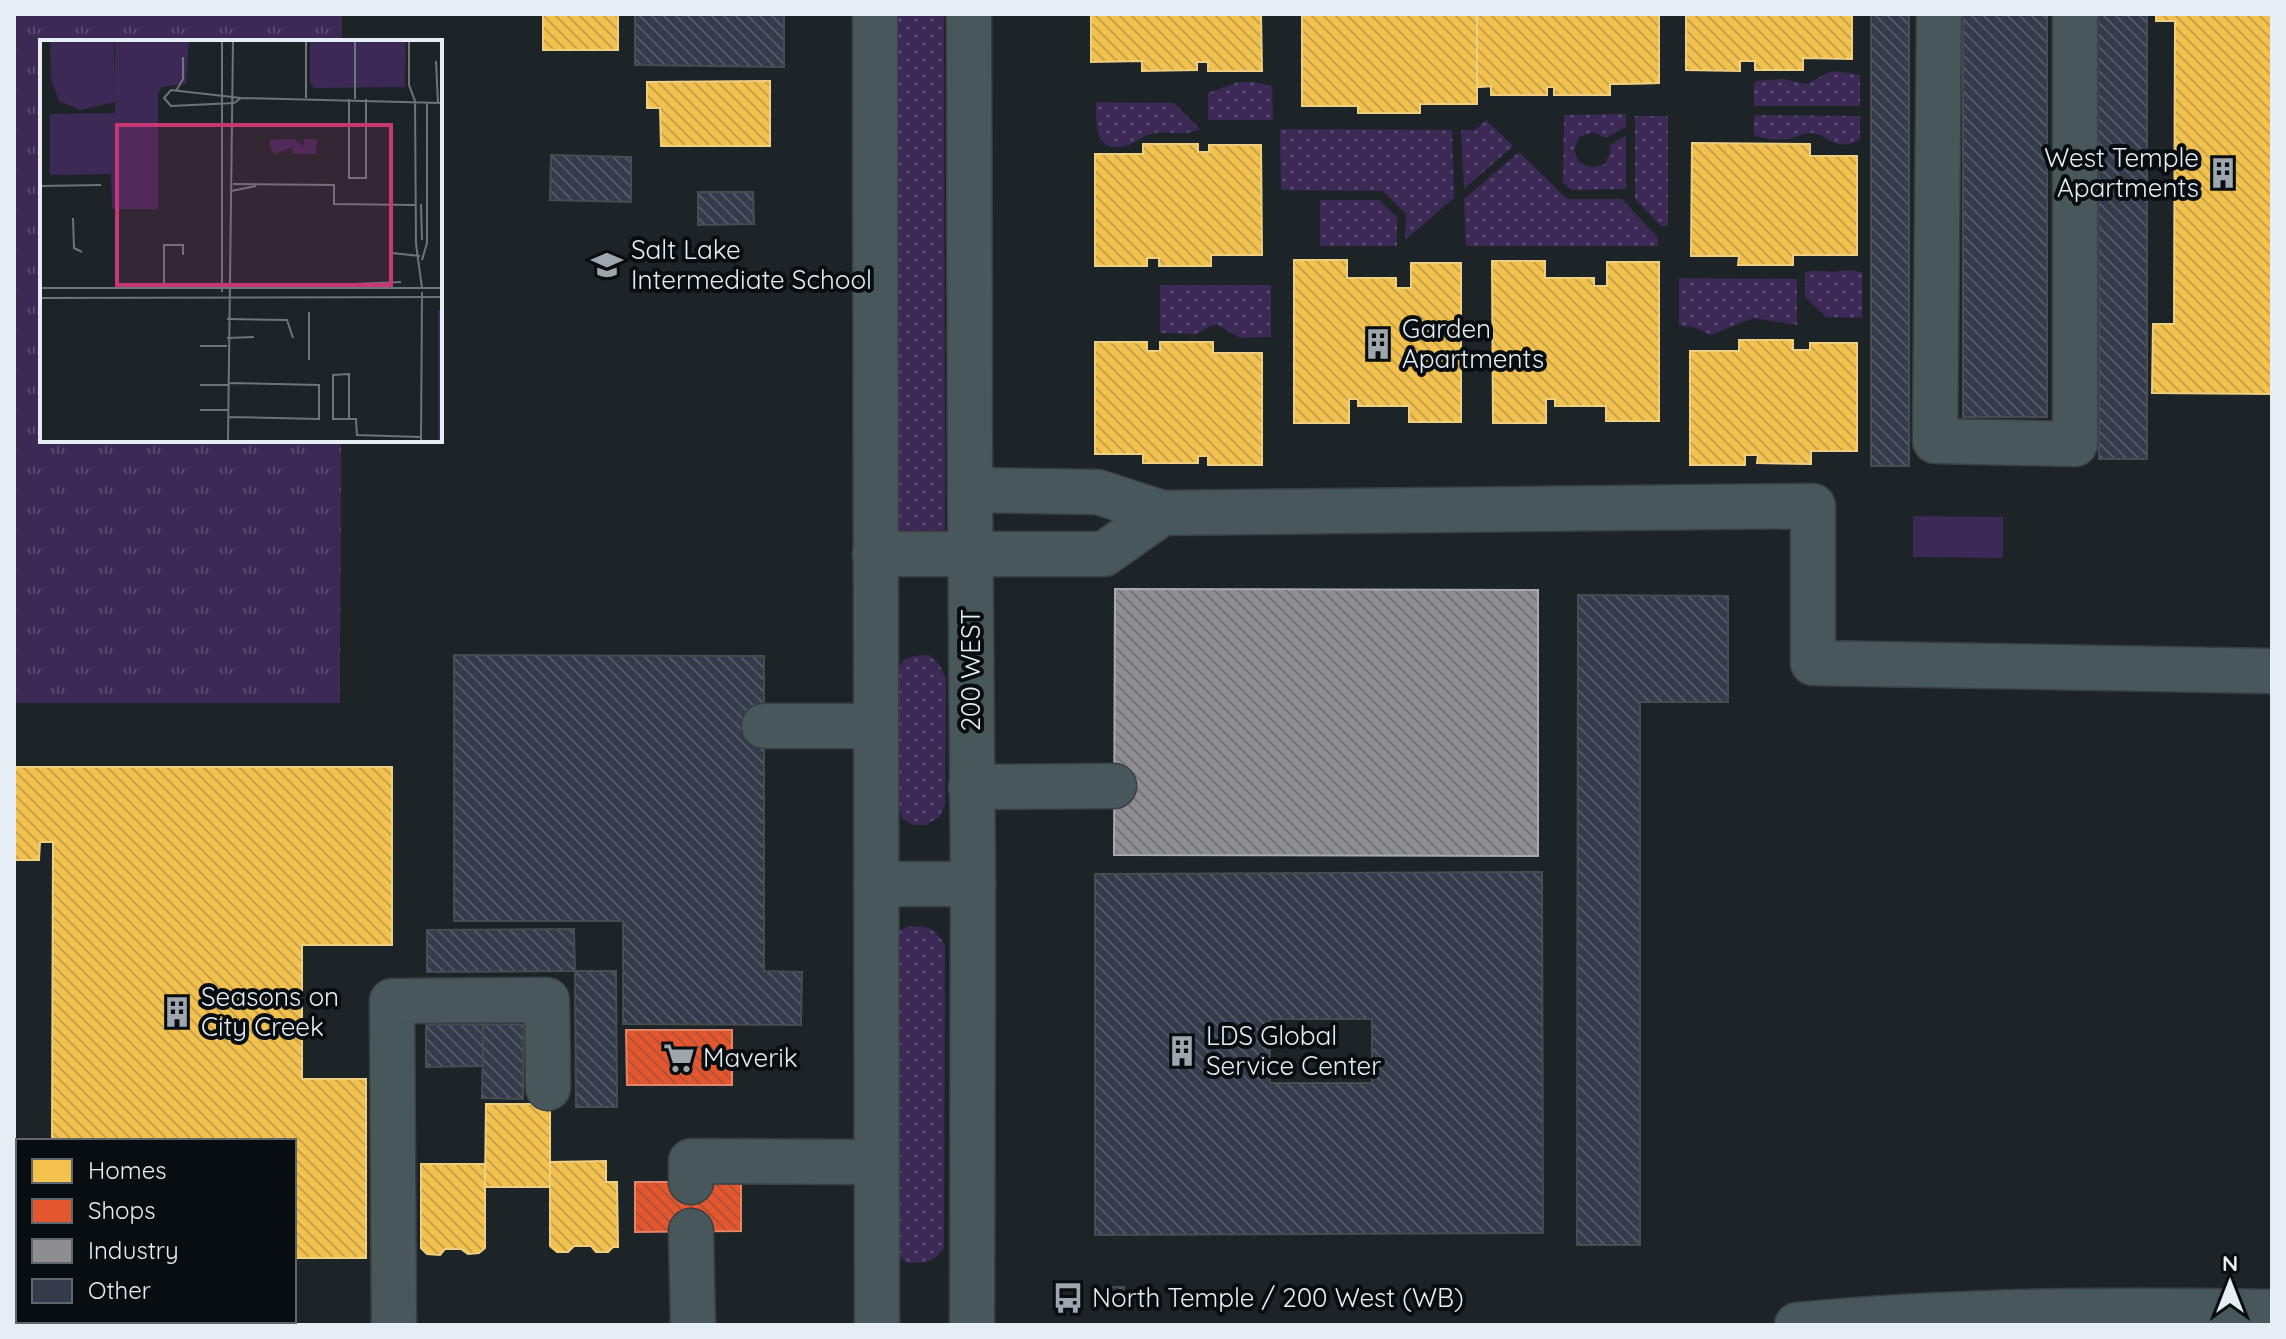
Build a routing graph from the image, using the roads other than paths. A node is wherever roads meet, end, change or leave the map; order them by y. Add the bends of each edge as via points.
1 (875, 14) edge
2 (969, 14) edge
3 (1939, 14) edge
4 (2075, 14) edge
5 (970, 490) junction
6 (1162, 513) junction
7 (970, 553) junction
8 (875, 554) junction
9 (2272, 671) edge
10 (764, 726) dead end
11 (875, 726) junction
12 (1114, 786) dead end
13 (971, 787) junction
14 (876, 884) junction
15 (973, 884) junction
16 (548, 1088) dead end
17 (877, 1162) junction
18 (691, 1182) dead end
19 (691, 1231) dead end
20 (2272, 1312) edge
21 (394, 1325) edge
22 (693, 1325) edge
23 (877, 1325) edge
24 (972, 1325) edge
25 (1797, 1325) edge

1 - 8 street
2 - 5 street, 200 WEST
3 - 4 street via 1935,441 2075,444
5 - 6 street via 1098,492
5 - 7 street, 200 WEST
6 - 7 street via 1104,554
6 - 9 street via 1813,506 1813,663
7 - 8 street
7 - 13 street, 200 WEST
8 - 11 street
10 - 11 street
11 - 14 street
12 - 13 street
13 - 15 street, 200 WEST
14 - 15 street
14 - 17 street
15 - 24 street, 200 WEST
16 - 21 street via 547,1000 392,1001
17 - 18 street via 691,1161
17 - 23 street
19 - 22 street
20 - 25 street via 2118,1309

